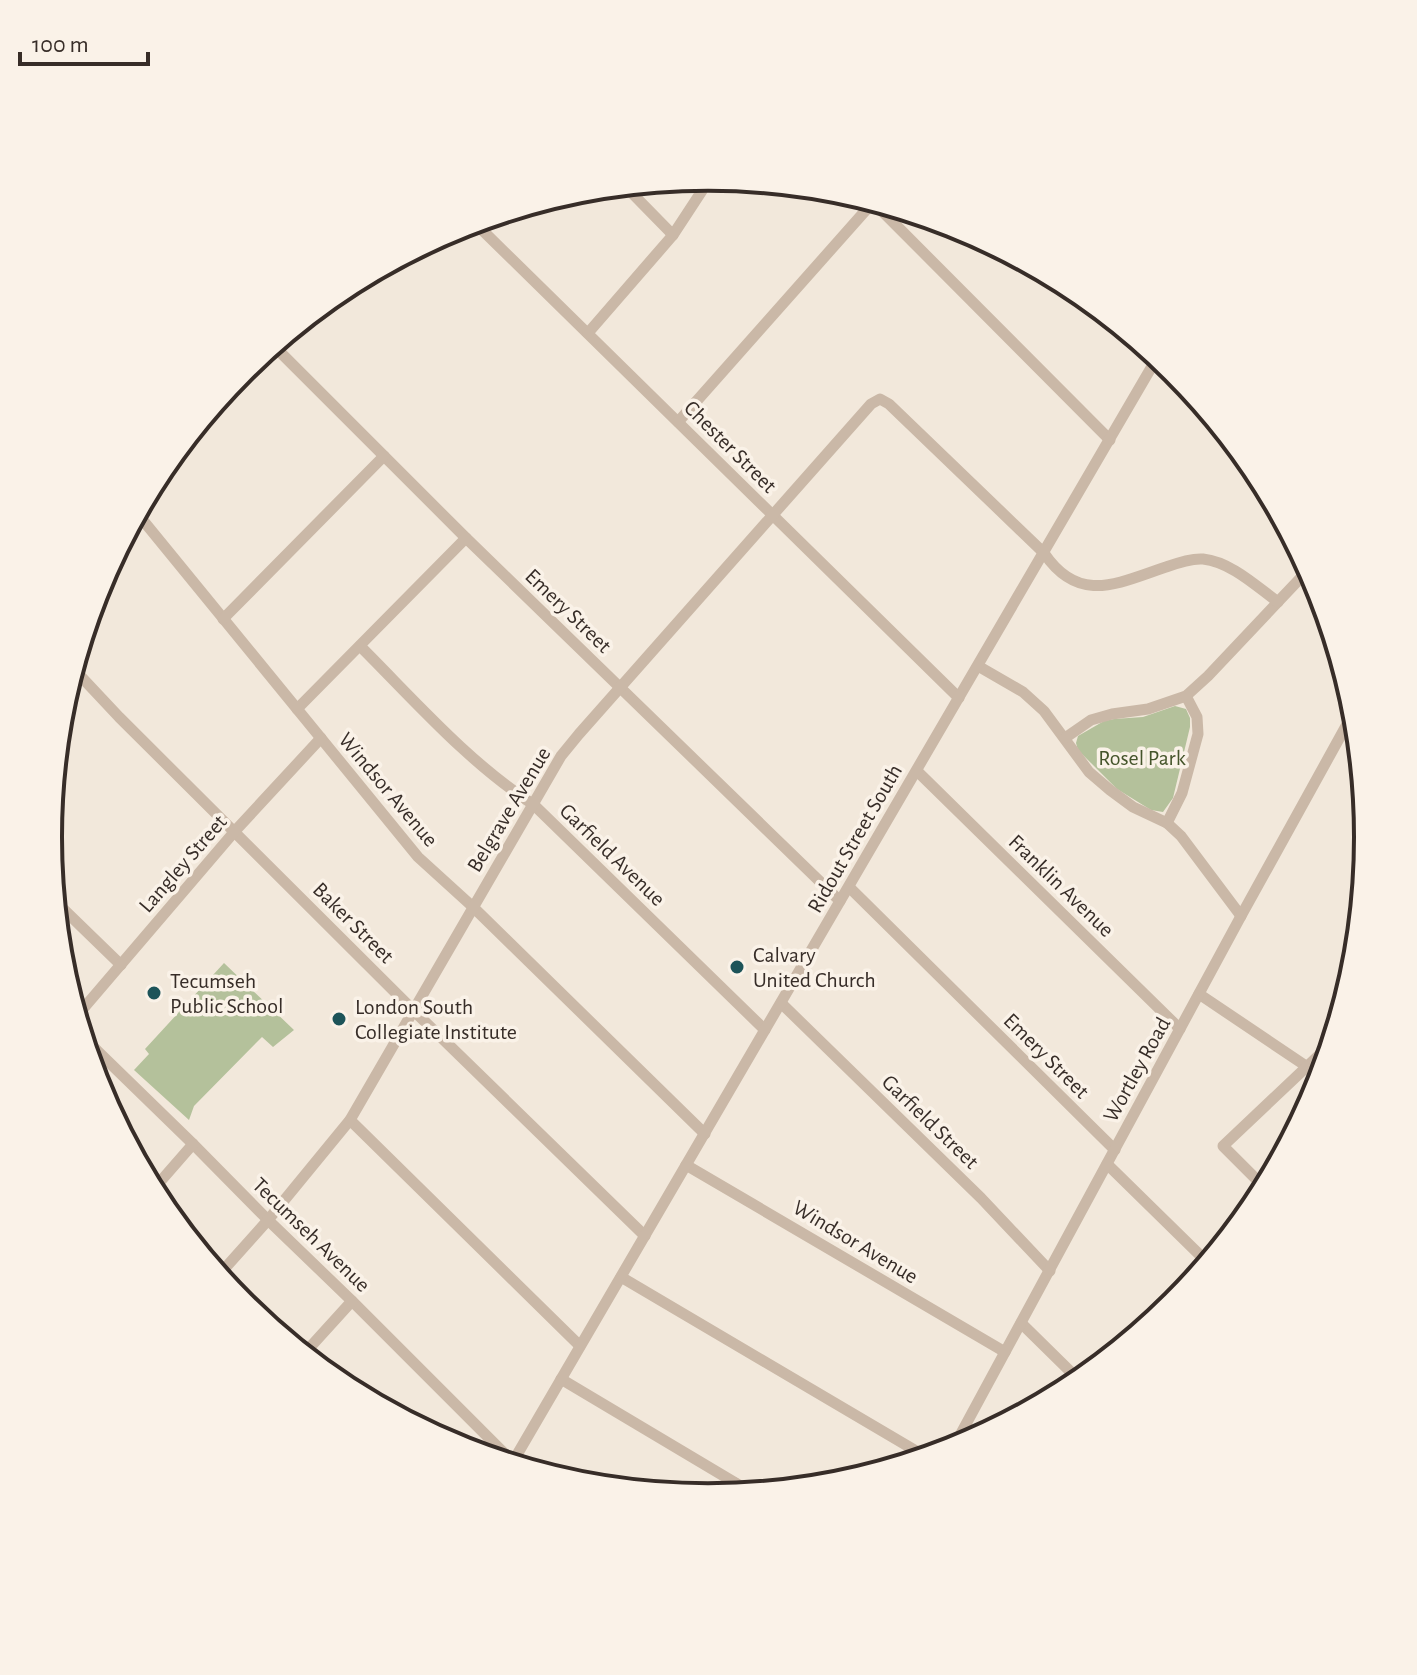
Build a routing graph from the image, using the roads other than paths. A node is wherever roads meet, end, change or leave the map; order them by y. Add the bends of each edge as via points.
1 (702, 191) edge
2 (635, 196) edge
3 (866, 210) edge
4 (887, 216) edge
5 (484, 231) edge
6 (673, 235) junction
7 (588, 333) junction
8 (280, 352) edge
9 (1152, 367) edge
10 (678, 422) junction
11 (1110, 440) junction
12 (384, 456) junction
13 (772, 514) junction
14 (145, 522) edge
15 (466, 538) junction
16 (1044, 553) junction
17 (1300, 578) edge
18 (1278, 602) junction
19 (223, 619) junction
20 (360, 646) junction
21 (978, 666) junction
22 (82, 678) edge
23 (620, 687) junction
24 (1186, 696) junction
25 (959, 698) junction
26 (297, 709) junction
27 (1345, 727) edge
28 (321, 738) junction
29 (1065, 738) junction
30 (917, 771) junction
31 (534, 805) junction
32 (1167, 823) junction
33 (235, 831) junction
34 (849, 887) junction
35 (840, 901) junction
36 (473, 907) junction
37 (67, 912) edge
38 (1241, 916) junction
39 (121, 965) junction
40 (1199, 994) junction
41 (781, 1003) junction
42 (85, 1007) edge
43 (414, 1011) junction
44 (1180, 1029) junction
45 (765, 1030) junction
46 (99, 1052) edge
47 (1317, 1056) edge
48 (1306, 1066) junction
49 (1311, 1071) edge
50 (350, 1120) junction
51 (705, 1134) junction
52 (193, 1144) junction
53 (1115, 1150) junction
54 (1107, 1164) junction
55 (686, 1165) junction
56 (1257, 1180) edge
57 (161, 1181) edge
58 (268, 1220) junction
59 (645, 1236) junction
60 (1201, 1256) edge
61 (225, 1268) edge
62 (1050, 1271) junction
63 (621, 1277) junction
64 (352, 1301) junction
65 (1021, 1323) junction
66 (580, 1346) junction
67 (311, 1347) edge
68 (1005, 1352) junction
69 (1071, 1373) edge
70 (561, 1379) junction
71 (962, 1432) edge
72 (498, 1449) edge
73 (915, 1450) edge
74 (517, 1455) edge
75 (735, 1483) edge

1 - 6 street
2 - 6 street
3 - 10 street
4 - 11 street
5 - 7 street, Chester Street
6 - 7 street
7 - 10 street, Chester Street
8 - 12 street, Emery Street
9 - 11 street, Ridout Street South
10 - 13 street, Chester Street
11 - 16 street, Ridout Street South
12 - 15 street, Emery Street
12 - 19 street
13 - 16 street, Belgrave Avenue via 880,399
13 - 23 street, Belgrave Avenue
13 - 25 street, Chester Street
14 - 19 street, Windsor Avenue
15 - 20 street
15 - 23 street, Emery Street
16 - 18 street via 1064,576 1084,585 1109,586 1201,559 1242,575
16 - 21 street, Ridout Street South
17 - 18 street
18 - 24 street
19 - 26 street, Windsor Avenue
20 - 26 street
20 - 31 street, Garfield Avenue via 474,760
21 - 25 street, Ridout Street South
21 - 29 street via 1023,692
22 - 33 street, Baker Street
23 - 31 street, Belgrave Avenue via 561,756
23 - 35 street, Emery Street
24 - 29 street via 1091,720
24 - 32 street via 1197,717 1198,734 1182,793
25 - 30 street, Ridout Street South
26 - 28 street, Windsor Avenue
27 - 38 street, Wortley Road
28 - 33 street, Langley Street
28 - 36 street, Windsor Avenue via 418,857
29 - 32 street via 1089,772 1110,790
30 - 34 street, Ridout Street South
30 - 44 street, Franklin Avenue
31 - 36 street, Belgrave Avenue
31 - 45 street, Garfield Avenue
32 - 38 street
33 - 39 street, Langley Street
33 - 43 street, Baker Street
34 - 35 street, Ridout Street South
34 - 53 street, Emery Street
35 - 41 street, Ridout Street South
36 - 43 street, Belgrave Avenue
36 - 51 street, Windsor Avenue
37 - 39 street
38 - 40 street, Wortley Road
39 - 42 street, Langley Street
40 - 44 street, Wortley Road
40 - 48 street
41 - 45 street, Ridout Street South
41 - 62 street, Garfield Street
43 - 50 street, Belgrave Avenue
43 - 59 street, Baker Street
44 - 53 street, Wortley Road
45 - 51 street, Ridout Street South
46 - 52 street, Tecumseh Avenue
47 - 48 street
48 - 49 street
48 - 56 street via 1223,1146
50 - 58 street, Belgrave Avenue
50 - 66 street
51 - 55 street, Ridout Street South
52 - 57 street
52 - 58 street, Tecumseh Avenue
53 - 54 street, Wortley Road
54 - 60 street
54 - 62 street, Wortley Road
55 - 59 street, Ridout Street South
55 - 68 street, Windsor Avenue
58 - 61 street, Belgrave Avenue
58 - 64 street, Tecumseh Avenue
59 - 63 street, Ridout Street South
62 - 65 street, Wortley Road
63 - 66 street, Ridout Street South
63 - 73 street
64 - 67 street
64 - 72 street, Tecumseh Avenue
65 - 68 street, Wortley Road
65 - 69 street
66 - 70 street, Ridout Street South
68 - 71 street, Wortley Road
70 - 74 street, Ridout Street South
70 - 75 street

